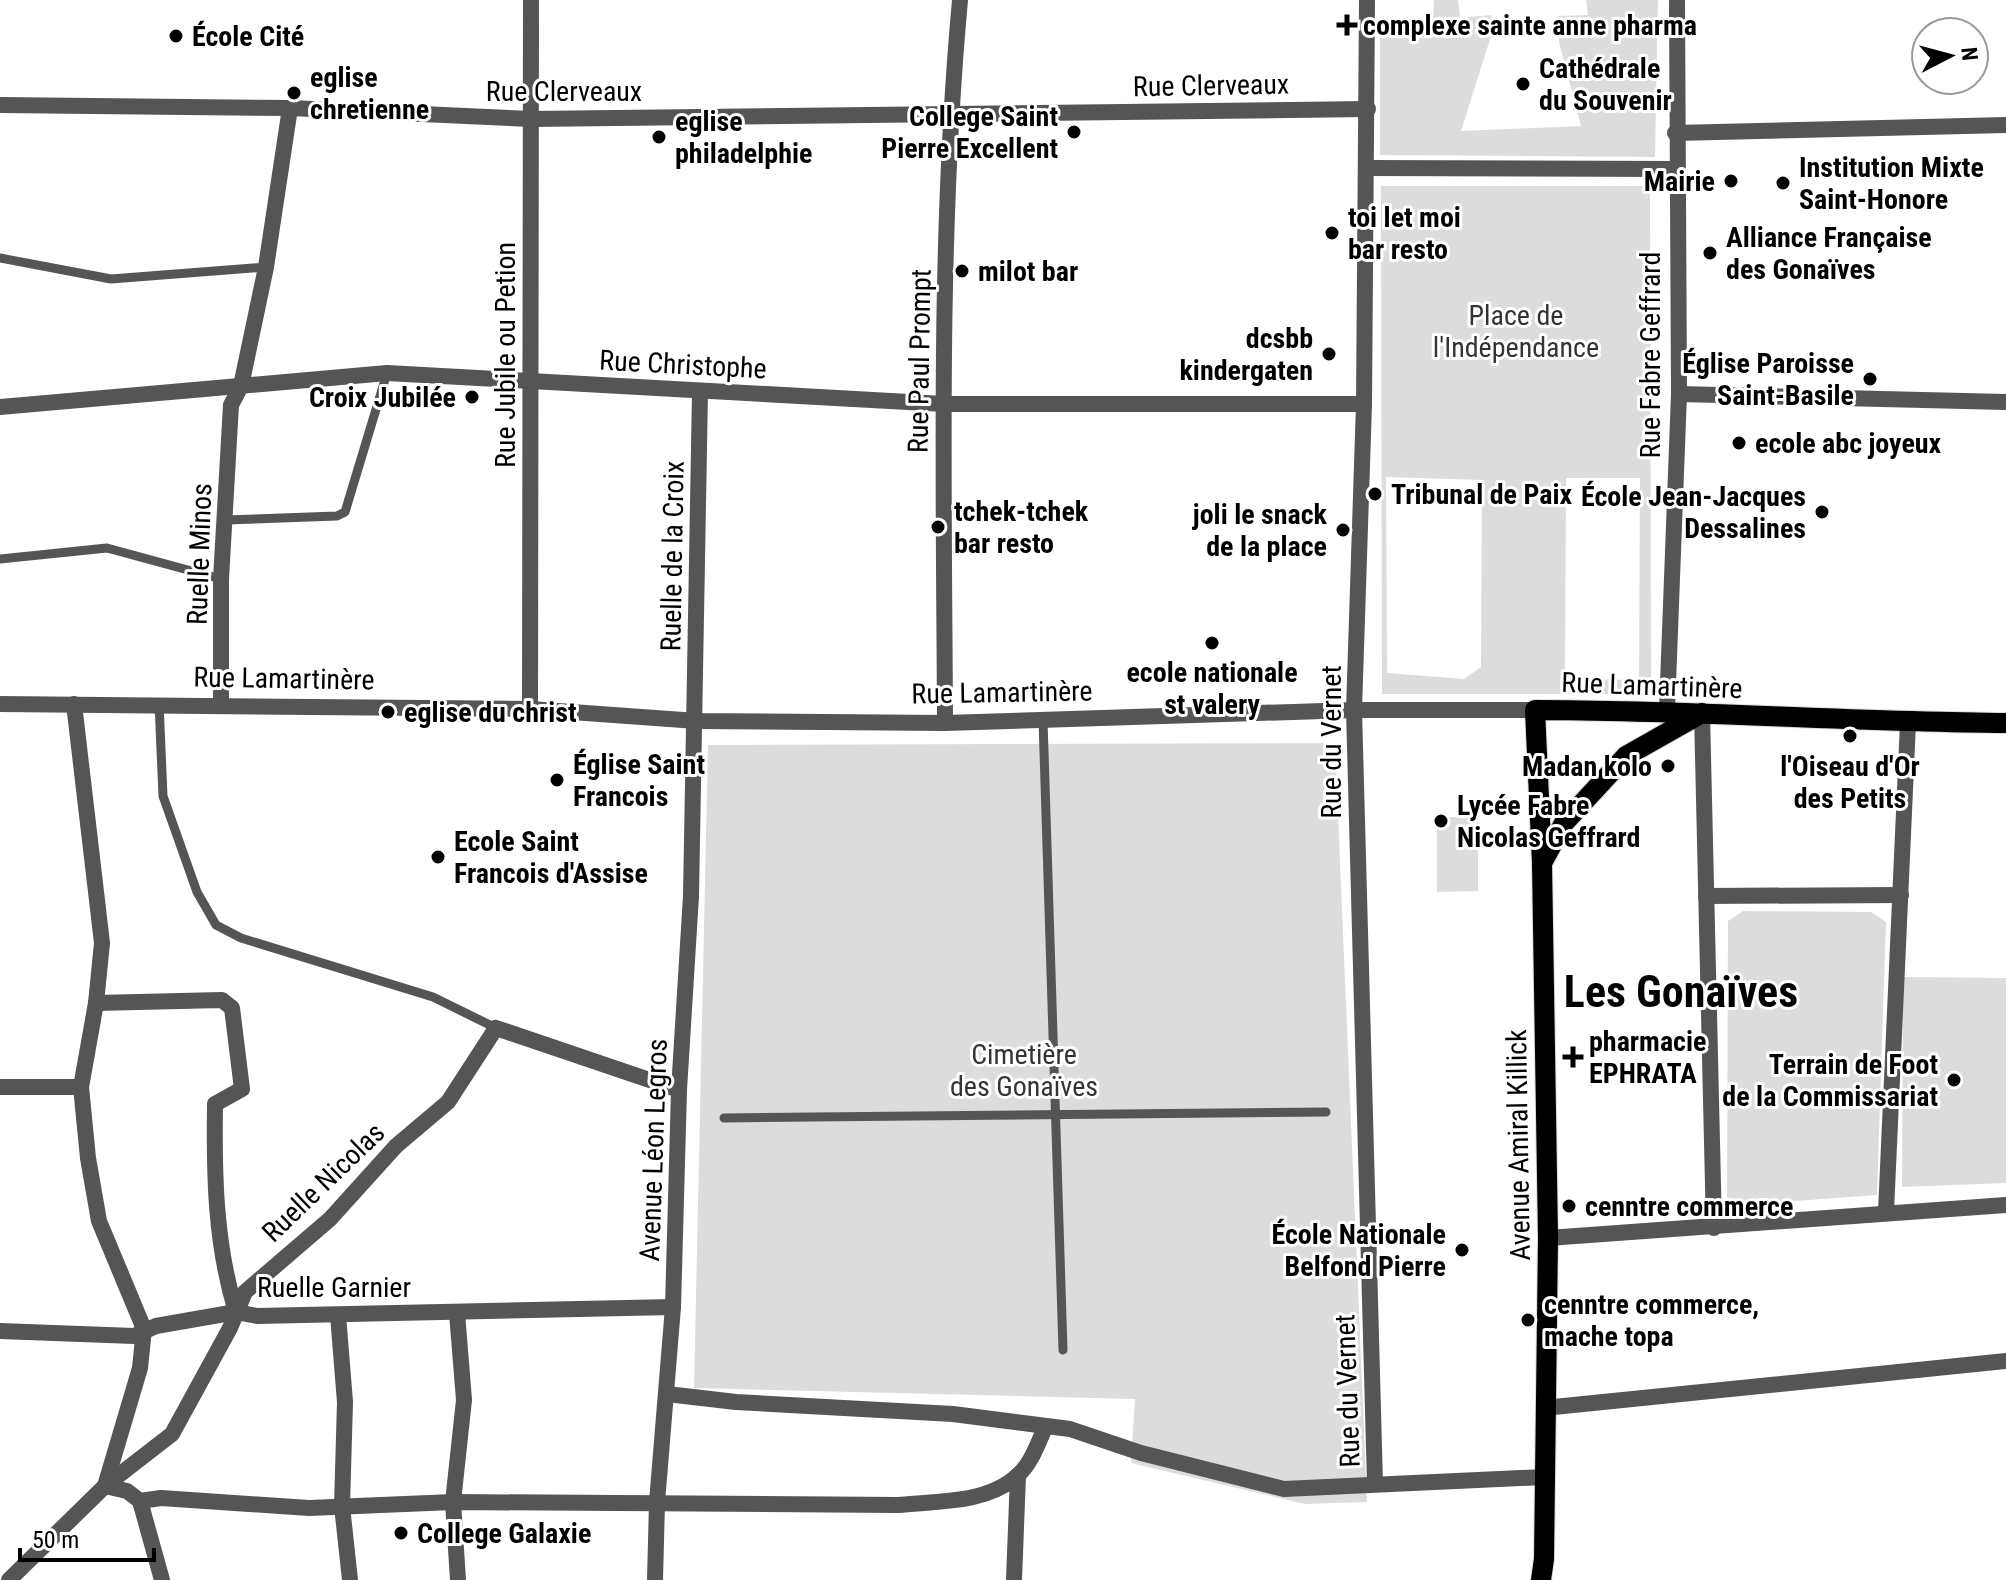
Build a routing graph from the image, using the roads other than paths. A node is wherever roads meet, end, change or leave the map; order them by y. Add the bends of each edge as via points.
1 (531, 0) edge
2 (960, 0) edge
3 (1367, 0) edge
4 (1677, 0) edge
5 (0, 105) edge
6 (290, 108) junction
7 (1368, 109) junction
8 (949, 113) junction
9 (531, 119) junction
10 (2006, 125) edge
11 (1675, 133) junction
12 (1368, 168) junction
13 (1675, 169) junction
14 (0, 258) edge
15 (266, 267) junction
16 (387, 373) junction
17 (530, 381) junction
18 (241, 386) junction
19 (700, 392) junction
20 (1679, 394) junction
21 (2006, 402) edge
22 (944, 404) junction
23 (1364, 404) junction
24 (0, 407) edge
25 (226, 520) junction
26 (0, 559) edge
27 (221, 579) junction
28 (159, 703) junction
29 (0, 704) edge
30 (74, 704) junction
31 (221, 706) junction
32 (530, 709) junction
33 (1354, 710) junction
34 (1535, 710) junction
35 (1667, 710) junction
36 (1702, 713) junction
37 (1043, 720) junction
38 (697, 721) junction
39 (945, 723) junction
40 (1908, 723) junction
41 (2006, 723) edge
42 (1542, 863) junction
43 (1901, 895) junction
44 (1706, 896) junction
45 (96, 1003) junction
46 (496, 1028) junction
47 (0, 1087) edge
48 (81, 1087) junction
49 (679, 1090) junction
50 (1326, 1112) dead end
51 (1056, 1113) junction
52 (724, 1118) dead end
53 (2006, 1205) edge
54 (1886, 1212) junction
55 (1714, 1228) junction
56 (1548, 1238) junction
57 (673, 1307) junction
58 (236, 1312) junction
59 (457, 1313) junction
60 (338, 1315) junction
61 (144, 1329) junction
62 (0, 1331) edge
63 (1063, 1350) dead end
64 (2006, 1361) edge
65 (667, 1394) junction
66 (1544, 1408) junction
67 (1046, 1426) junction
68 (1018, 1475) junction
69 (1544, 1477) junction
70 (1375, 1484) junction
71 (105, 1486) junction
72 (140, 1501) junction
73 (453, 1502) junction
74 (657, 1502) junction
75 (342, 1506) junction
76 (9, 1580) edge
77 (162, 1580) edge
78 (350, 1580) edge
79 (458, 1580) edge
80 (655, 1580) edge
81 (1014, 1580) edge
82 (1543, 1580) edge

1 - 9 street, Rue Jubile ou Petion
2 - 8 street, Rue Paul Prompt
3 - 7 street, Rue du Vernet
4 - 11 street, Rue Fabre Geffrard
5 - 6 street, Rue Clerveaux
6 - 9 street, Rue Clerveaux
6 - 15 street
7 - 8 street, Rue Clerveaux
7 - 12 street, Rue du Vernet
8 - 9 street, Rue Clerveaux
8 - 22 street, Rue Paul Prompt
9 - 17 street, Rue Jubile ou Petion
10 - 11 street
11 - 13 street, Rue Fabre Geffrard
12 - 13 street
12 - 23 street, Rue du Vernet
13 - 20 street, Rue Fabre Geffrard
14 - 15 lane via 111,279
15 - 18 street
16 - 17 street, Rue Christophe
16 - 18 street, Rue Christophe
16 - 25 lane via 345,512
17 - 19 street, Rue Christophe
17 - 32 street, Rue Jubile ou Petion
18 - 24 street, Rue Christophe
18 - 25 street, Ruelle Minos via 231,405
19 - 22 street, Rue Christophe
19 - 38 street, Ruelle de la Croix
20 - 21 street
20 - 35 street, Rue Fabre Geffrard
22 - 23 street, Rue Christophe
22 - 39 street, Rue Paul Prompt
23 - 33 street, Rue du Vernet
25 - 27 street, Ruelle Minos
26 - 27 lane via 107,548
27 - 31 street, Ruelle Minos
28 - 30 street, Rue Lamartinère
28 - 31 street, Rue Lamartinère
28 - 46 lane via 163,796 197,892 216,925 241,938 433,997
29 - 30 street, Rue Lamartinère
30 - 45 street via 102,943
31 - 32 street, Rue Lamartinère
32 - 38 street, Rue Lamartinère
33 - 34 street, Rue Lamartinère
33 - 37 street, Rue Lamartinère
33 - 70 street, Rue du Vernet
34 - 35 main road, Rue Lamartinère
34 - 42 main road, Avenue Amiral Killick
35 - 36 main road, Rue Lamartinère
36 - 40 main road, Rue Lamartinère
36 - 42 main road via 1626,756 1564,823
36 - 44 street
37 - 39 street, Rue Lamartinère
37 - 51 lane
38 - 39 street, Rue Lamartinère
38 - 49 street, Avenue Léon Legros
40 - 41 main road, Rue Lamartinère
40 - 43 street
42 - 56 main road, Avenue Amiral Killick
43 - 44 street
43 - 54 street
44 - 55 street
45 - 48 street
45 - 58 street via 222,1000 232,1008 242,1089 215,1104 214,1196 226,1282
46 - 49 street
46 - 58 street, Ruelle Nicolas via 448,1102 396,1146 330,1219 245,1292
47 - 48 street
48 - 61 street via 99,1221
49 - 57 street, Avenue Léon Legros
50 - 51 lane
51 - 52 lane
51 - 63 lane
53 - 54 street
54 - 55 street
55 - 56 street
56 - 66 main road, Avenue Amiral Killick
57 - 59 street, Ruelle Garnier
57 - 65 street, Avenue Léon Legros
58 - 60 street, Ruelle Garnier
58 - 61 street, Ruelle Garnier
58 - 71 street, Ruelle Nicolas via 172,1434
59 - 60 street, Ruelle Garnier
59 - 73 street via 464,1400
60 - 75 street via 345,1402
61 - 62 street, Ruelle Garnier via 134,1336
61 - 71 street via 140,1368
64 - 66 street
65 - 67 street via 953,1414
65 - 74 street, Avenue Léon Legros
66 - 69 main road, Avenue Amiral Killick
67 - 68 street
67 - 70 street via 1284,1489
68 - 74 street via 987,1493 898,1505
68 - 81 street
69 - 70 street
69 - 82 main road, Avenue Amiral Killick
71 - 72 street via 127,1491
71 - 76 street, Ruelle Nicolas
72 - 75 street
72 - 77 street
73 - 74 street
73 - 75 street
73 - 79 street
74 - 80 street, Avenue Léon Legros
75 - 78 street

